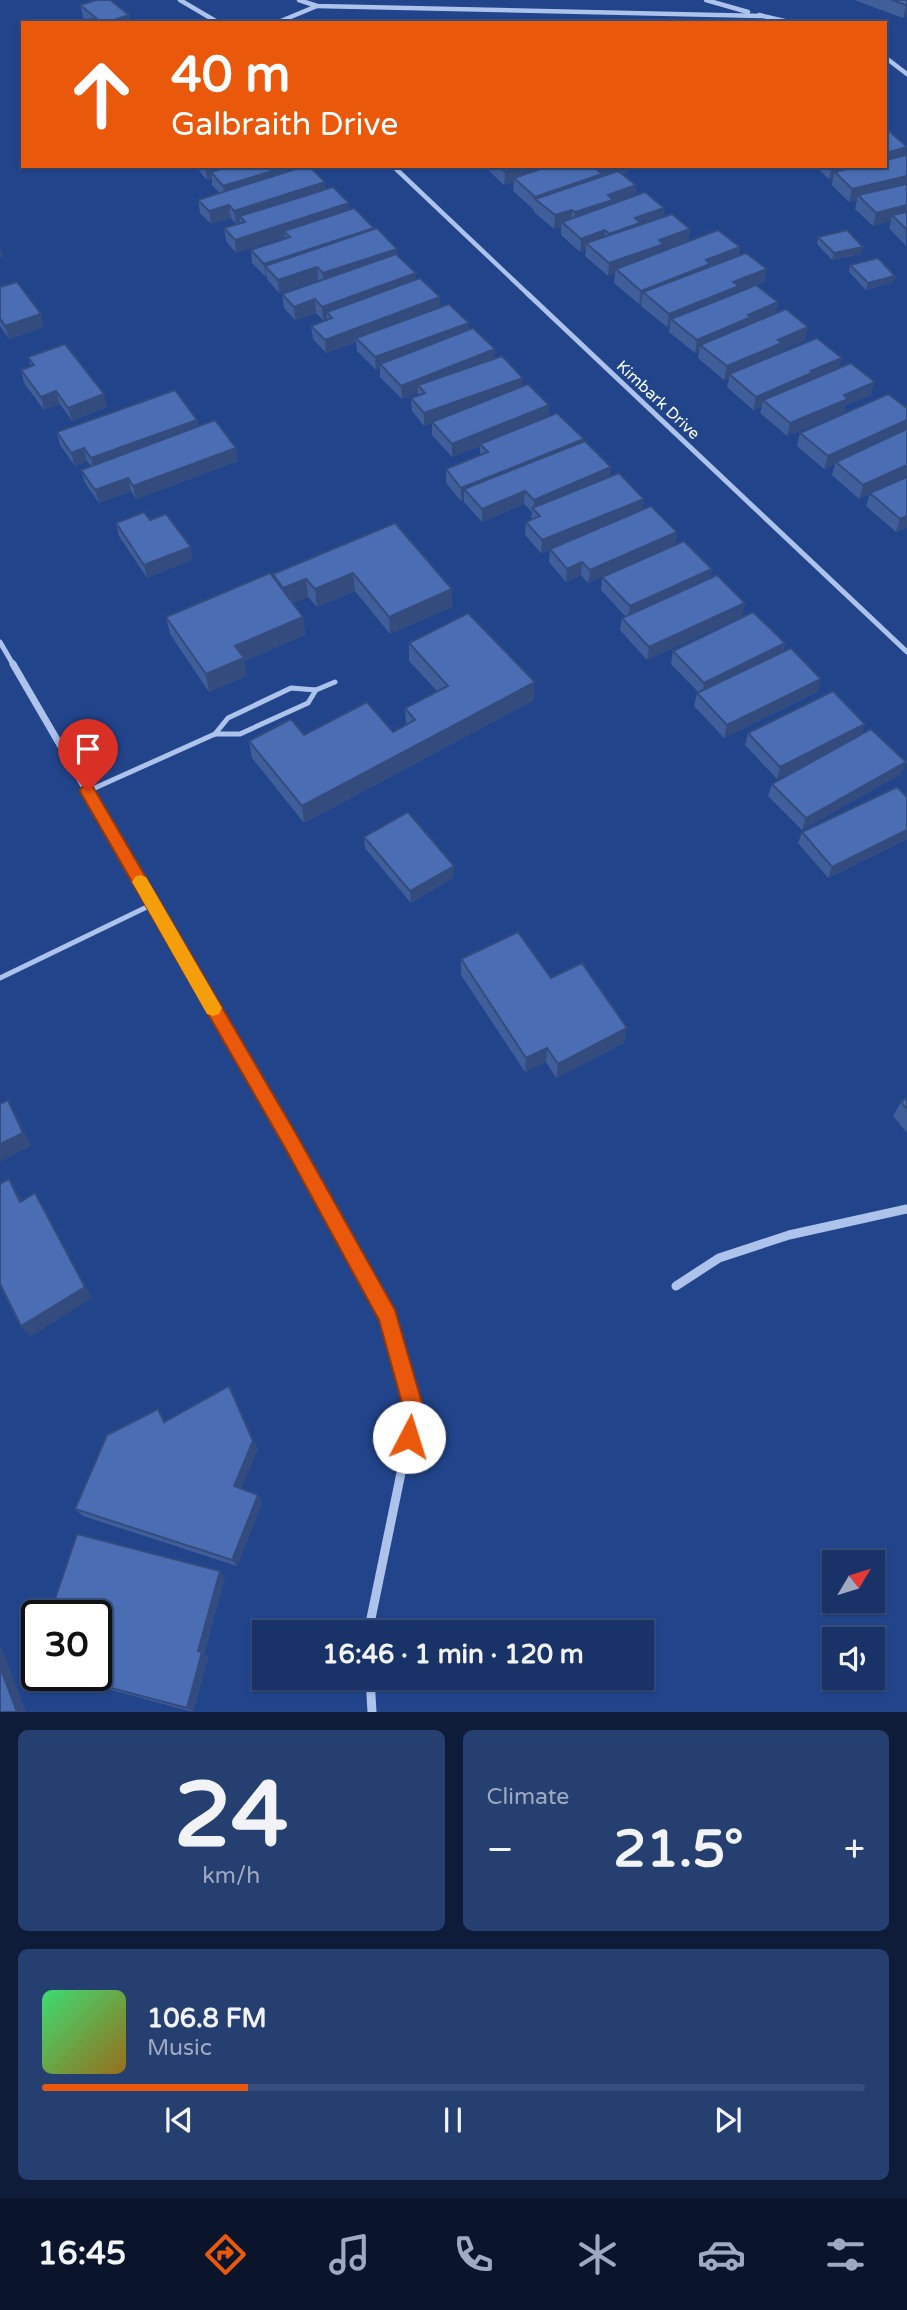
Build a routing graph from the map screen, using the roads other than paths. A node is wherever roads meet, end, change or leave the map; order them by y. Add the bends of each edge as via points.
1 (180, 0) edge
2 (299, 0) edge
3 (706, 0) edge
4 (317, 6) junction
5 (762, 16) junction
6 (215, 21) edge
7 (281, 21) edge
8 (784, 21) edge
9 (887, 59) edge
10 (904, 69) edge
11 (907, 75) edge
12 (395, 168) edge
13 (0, 642) edge
14 (907, 652) edge
15 (335, 682) dead end
16 (316, 690) junction
17 (215, 734) junction
18 (88, 791) junction
19 (153, 904) junction
20 (0, 978) edge
21 (907, 1209) edge
22 (676, 1286) dead end
23 (369, 1620) edge
24 (371, 1690) edge
25 (372, 1712) edge

1 - 6 street
2 - 4 street
3 - 5 street
4 - 5 street
4 - 7 street
5 - 8 street
9 - 10 street
10 - 11 street
12 - 14 street, Kimbark Drive
13 - 18 street
15 - 16 lane
16 - 17 lane via 308,703 240,734
16 - 17 lane via 291,688 228,718
17 - 18 lane
18 - 19 street
19 - 20 lane
19 - 23 street via 388,1317 414,1410
21 - 22 street via 789,1235 719,1258
24 - 25 street

